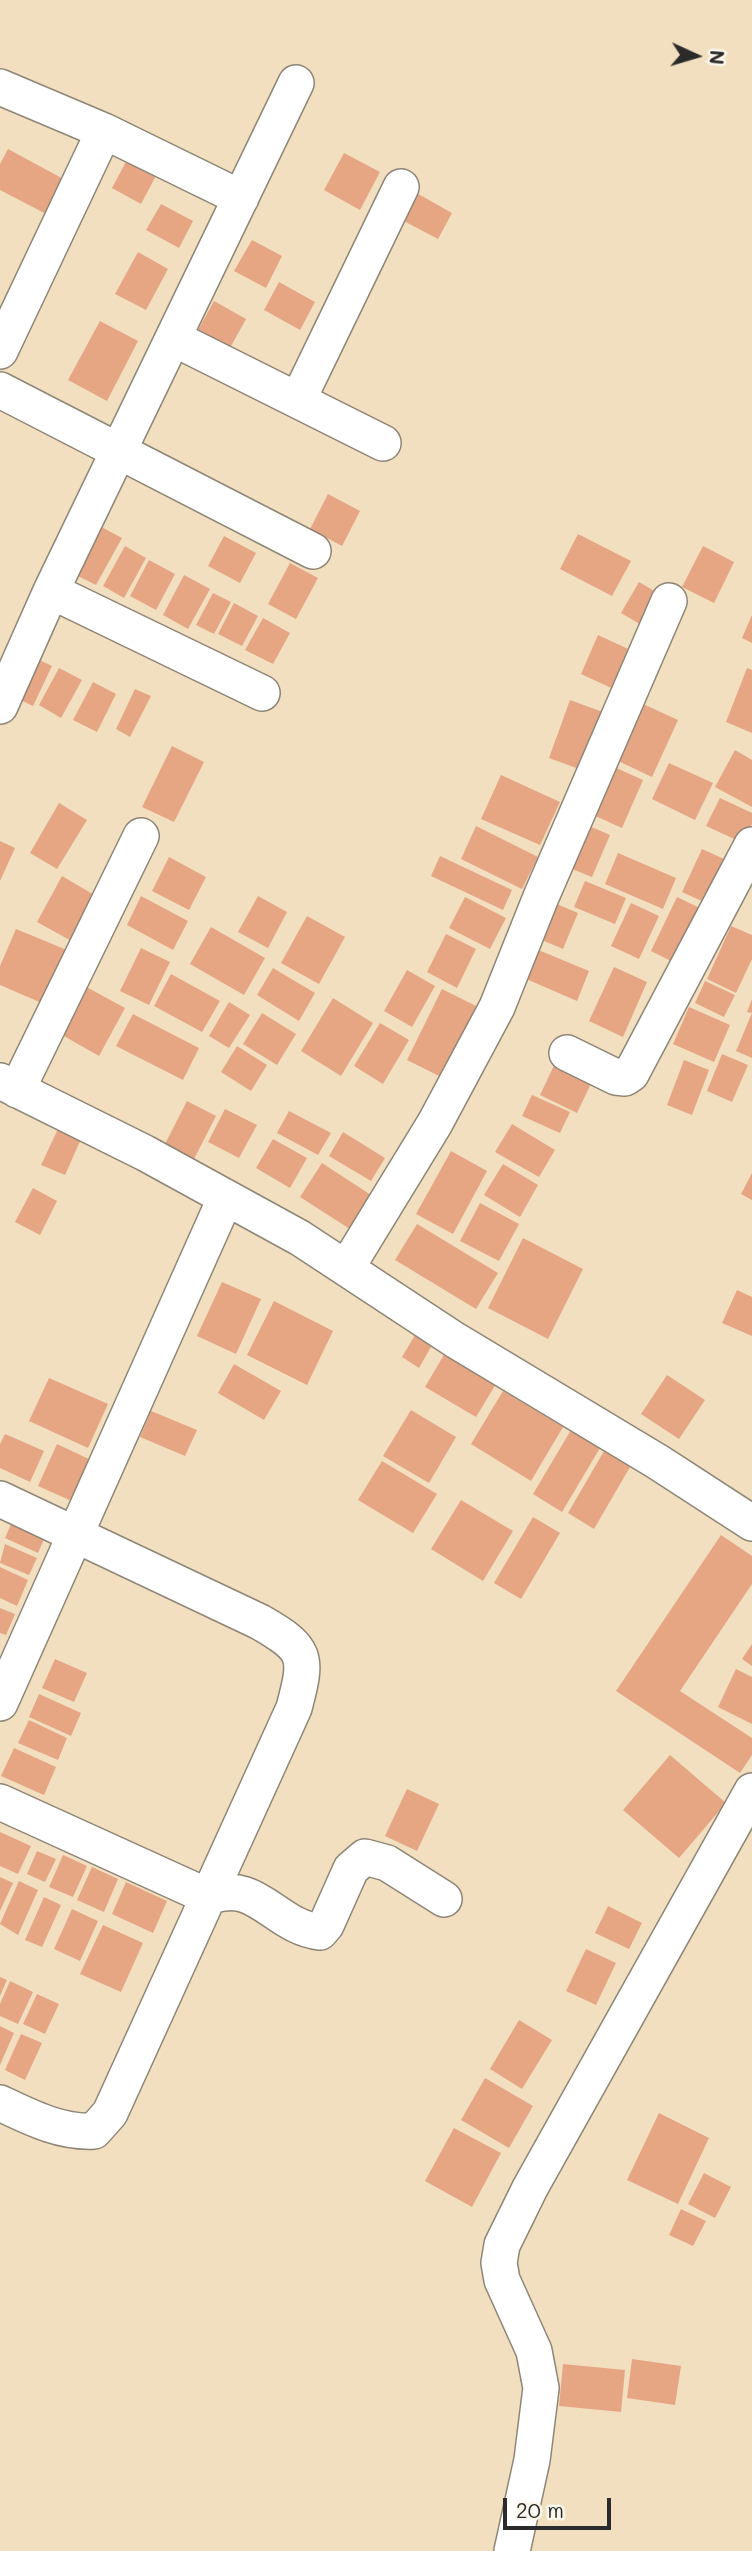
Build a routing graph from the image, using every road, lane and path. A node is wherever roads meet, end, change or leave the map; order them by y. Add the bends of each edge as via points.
1 (296, 83) dead end
2 (0, 87) edge
3 (104, 131) junction
4 (401, 187) dead end
5 (241, 198) junction
6 (173, 338) junction
7 (0, 351) edge
8 (0, 390) edge
9 (298, 400) junction
10 (383, 443) dead end
11 (119, 450) junction
12 (313, 551) dead end
13 (51, 591) junction
14 (669, 601) dead end
15 (262, 692) dead end
16 (0, 706) edge
17 (141, 836) dead end
18 (752, 845) edge
19 (567, 1053) dead end
20 (9, 1086) edge
21 (225, 1199) junction
22 (347, 1267) junction
23 (0, 1499) edge
24 (752, 1523) edge
25 (75, 1535) junction
26 (0, 1703) edge
27 (752, 1791) edge
28 (0, 1802) edge
29 (209, 1897) junction
30 (444, 1899) dead end
31 (0, 2103) edge
32 (512, 2551) edge

1 - 5 street
2 - 3 street
3 - 5 street
3 - 7 street
4 - 9 street
5 - 6 street
6 - 9 street
6 - 11 street
8 - 11 street
9 - 10 street
11 - 12 street
11 - 13 street
13 - 15 street
13 - 16 street
14 - 22 street via 497,1007 435,1123
17 - 20 street
18 - 19 street via 631,1074 615,1077
20 - 21 street via 145,1153
21 - 22 street
21 - 25 street
22 - 24 street via 454,1340
23 - 25 street
25 - 26 street
25 - 29 street via 260,1622 298,1649 304,1670 294,1708
27 - 32 street via 502,2245 502,2280 534,2351 541,2388 532,2460
28 - 29 street
29 - 30 street via 240,1891 304,1930 320,1932 351,1869 365,1857 387,1863
29 - 31 street via 110,2113 94,2132 75,2133

